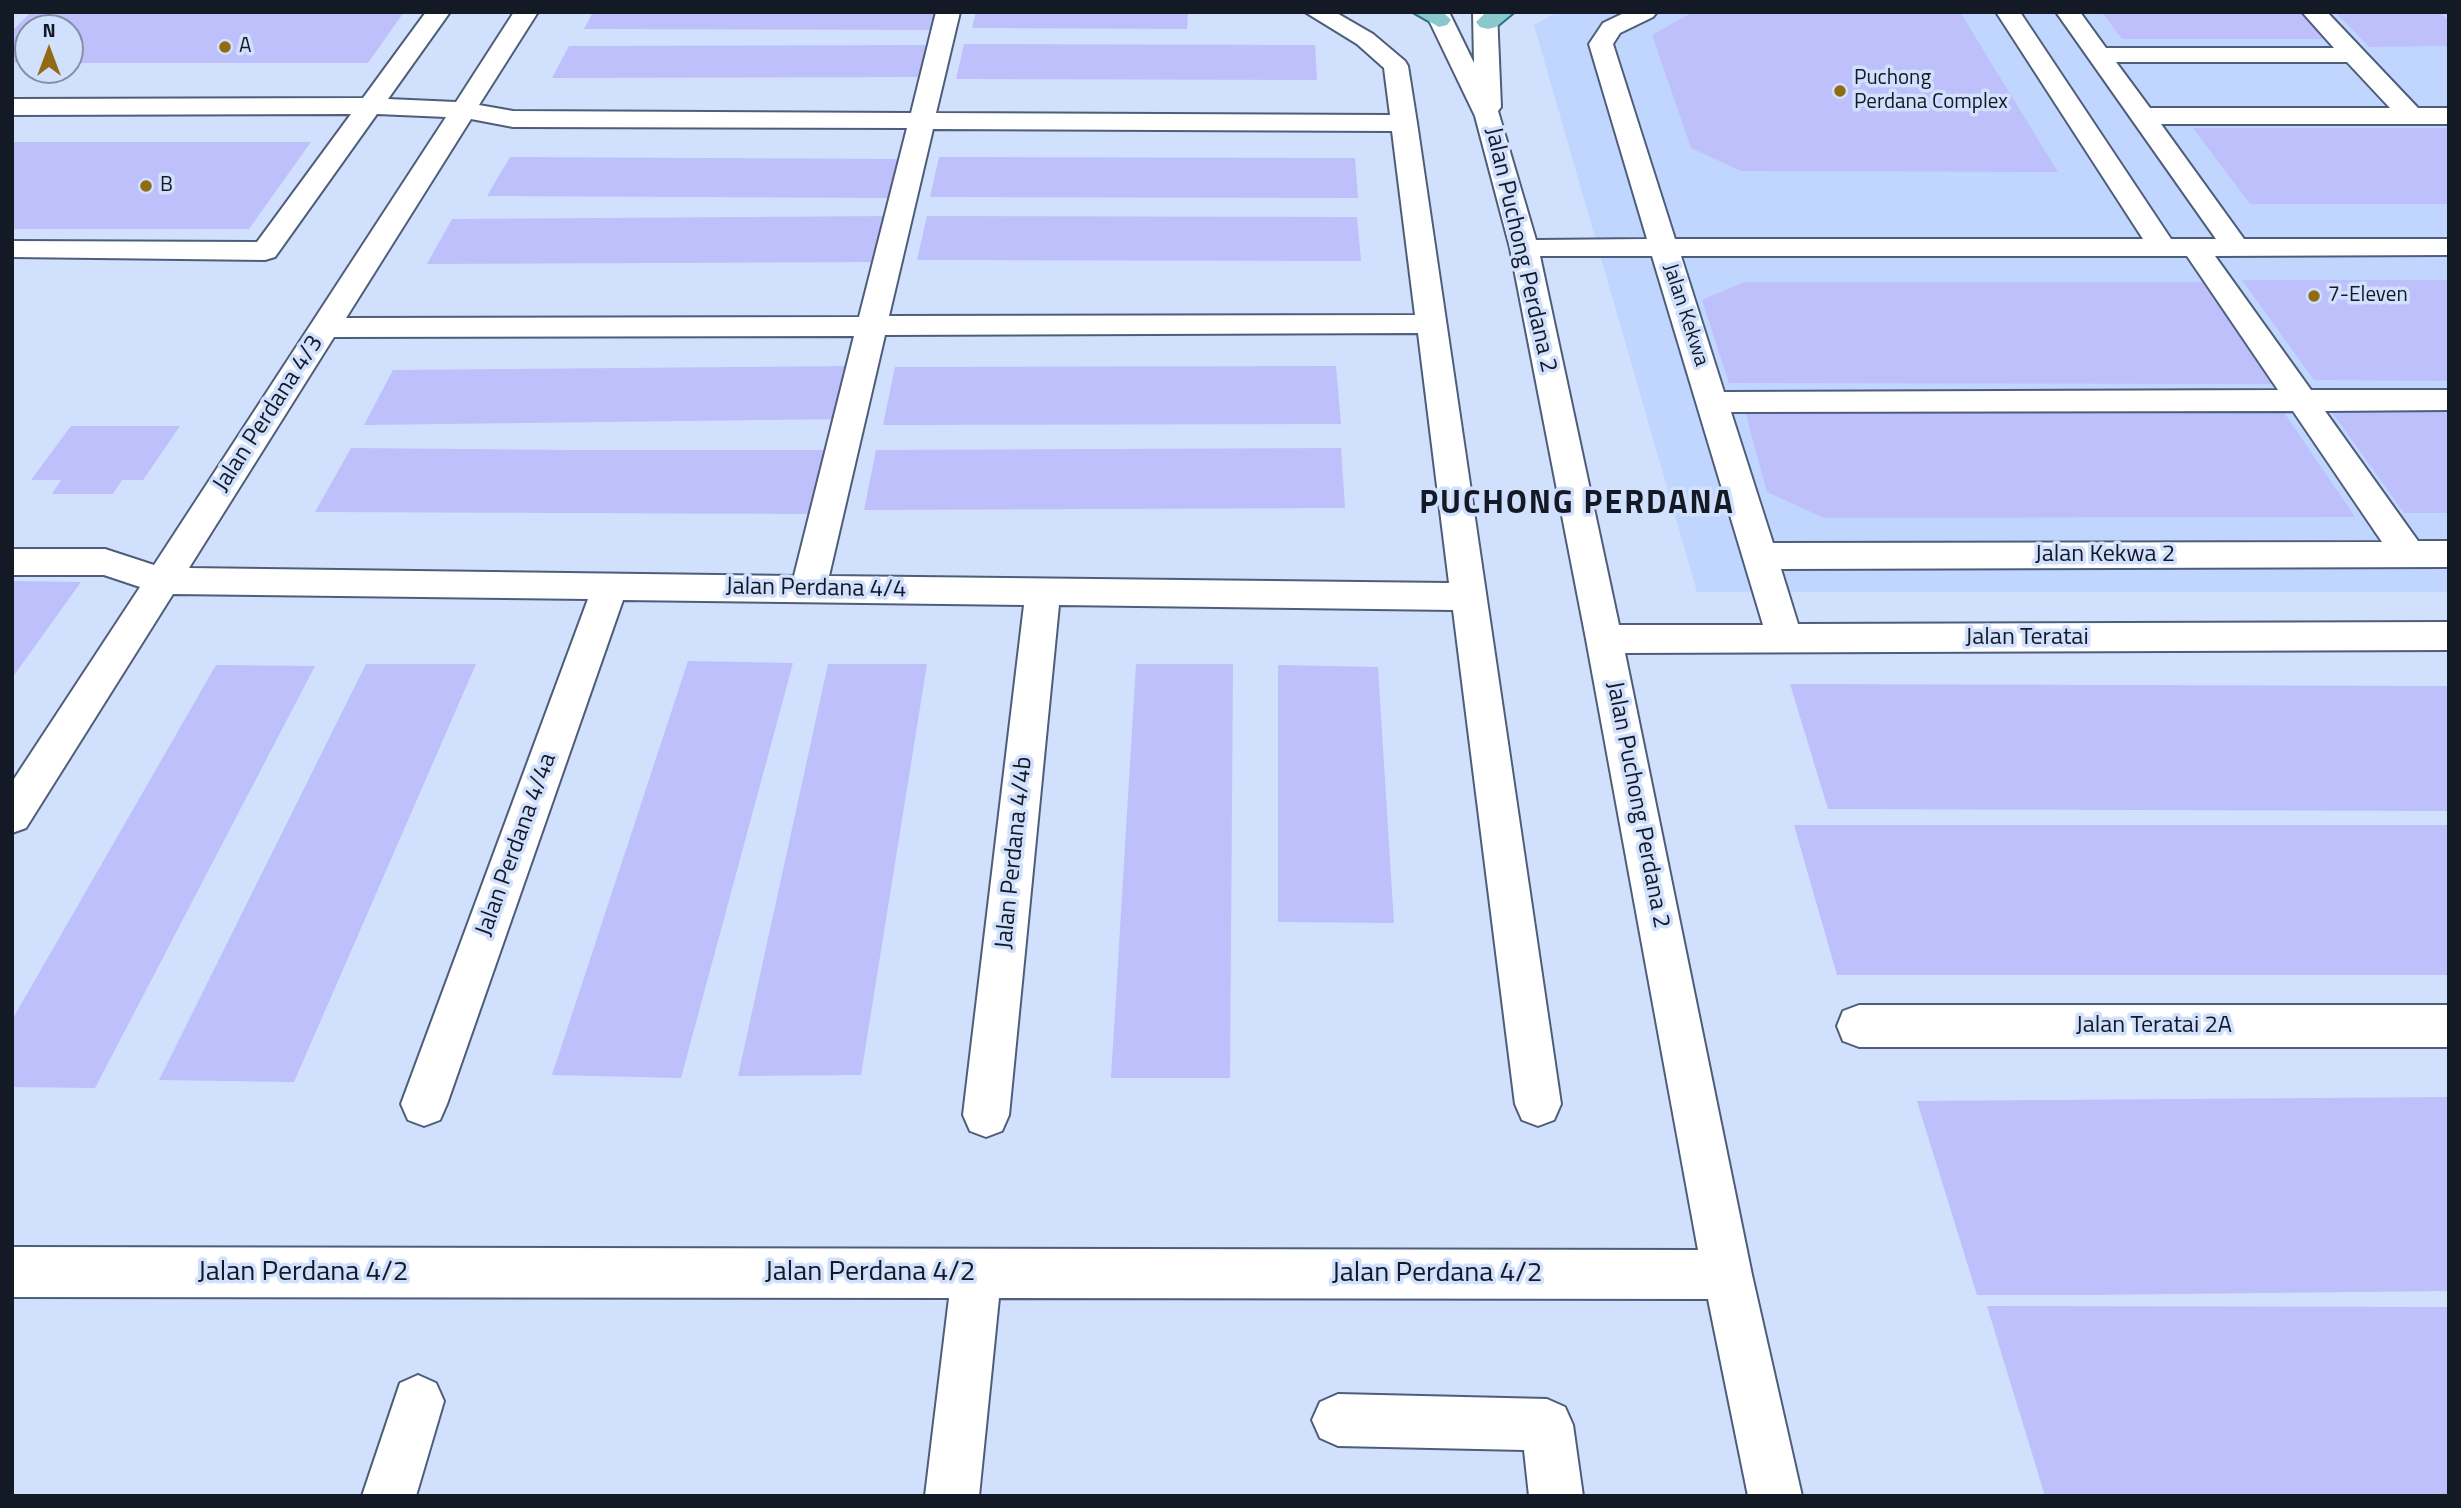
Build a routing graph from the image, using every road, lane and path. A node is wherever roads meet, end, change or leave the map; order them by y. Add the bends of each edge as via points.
1 (438, 12) edge
2 (526, 12) edge
3 (948, 12) edge
4 (1317, 12) edge
5 (1645, 12) edge
6 (2008, 12) edge
7 (2068, 12) edge
8 (2314, 12) edge
9 (1434, 15) edge
10 (1492, 16) edge
11 (2099, 55) junction
12 (2354, 55) junction
13 (370, 106) junction
14 (12, 107) edge
15 (463, 110) junction
16 (1488, 116) junction
17 (2143, 116) junction
18 (2412, 116) junction
19 (2449, 116) edge
20 (922, 121) junction
21 (1404, 123) junction
22 (1664, 247) junction
23 (2162, 247) junction
24 (2195, 247) junction
25 (2236, 247) junction
26 (2449, 247) edge
27 (1524, 248) junction
28 (12, 249) edge
29 (1431, 324) junction
30 (870, 326) junction
31 (324, 328) junction
32 (2302, 400) junction
33 (2449, 400) edge
34 (1713, 402) junction
35 (2449, 554) edge
36 (2409, 555) junction
37 (1762, 556) junction
38 (12, 562) edge
39 (163, 580) junction
40 (610, 586) junction
41 (808, 589) junction
42 (1043, 592) junction
43 (1469, 597) junction
44 (2449, 636) edge
45 (1604, 639) junction
46 (1785, 639) junction
47 (12, 816) edge
48 (1859, 1026) dead end
49 (2449, 1026) edge
50 (424, 1104) dead end
51 (1538, 1104) dead end
52 (986, 1115) dead end
53 (12, 1272) edge
54 (977, 1273) junction
55 (1727, 1275) junction
56 (418, 1401) dead end
57 (1338, 1420) dead end
58 (388, 1496) edge
59 (952, 1496) edge
60 (1556, 1496) edge
61 (1775, 1496) edge

1 - 13 street
2 - 15 street, Jalan Perdana 4/3
3 - 20 street
4 - 21 street via 1365,39 1396,66
5 - 22 street, Jalan Kekwa via 1611,28 1601,44
6 - 23 street
7 - 11 street
8 - 12 street
9 - 16 street, Jalan Puchong Perdana 2
10 - 16 street, Jalan Puchong Perdana 2
11 - 12 street
11 - 17 street
12 - 18 street
13 - 14 street
13 - 15 street
13 - 28 street via 265,251
15 - 20 street via 513,120
15 - 31 street, Jalan Perdana 4/3
16 - 27 street, Jalan Puchong Perdana 2
17 - 18 street
17 - 25 street
18 - 19 street
20 - 21 street
20 - 30 street
21 - 29 street
22 - 23 street
22 - 27 street
22 - 34 street, Jalan Kekwa
23 - 24 street
24 - 25 street
24 - 32 street
25 - 26 street
27 - 45 street, Jalan Puchong Perdana 2
29 - 30 street
29 - 43 street
30 - 31 street
30 - 41 street
31 - 39 street, Jalan Perdana 4/3
32 - 33 street
32 - 34 street
32 - 36 street
34 - 37 street, Jalan Kekwa
35 - 36 street, Jalan Kekwa 2
36 - 37 street, Jalan Kekwa 2
37 - 46 street, Jalan Kekwa
38 - 39 street, Jalan Perdana 4/4 via 104,562
39 - 40 street, Jalan Perdana 4/4
39 - 47 street, Jalan Perdana 4/3
40 - 41 street, Jalan Perdana 4/4
40 - 50 street, Jalan Perdana 4/4a
41 - 42 street, Jalan Perdana 4/4
42 - 43 street, Jalan Perdana 4/4
42 - 52 street, Jalan Perdana 4/4b
43 - 51 street
44 - 46 street, Jalan Teratai
45 - 46 street, Jalan Teratai
45 - 55 street, Jalan Puchong Perdana 2
48 - 49 street, Jalan Teratai 2A
53 - 54 street, Jalan Perdana 4/2
54 - 55 street, Jalan Perdana 4/2
54 - 59 street
55 - 61 street, Jalan Puchong Perdana 2
56 - 58 street
57 - 60 street via 1546,1425

